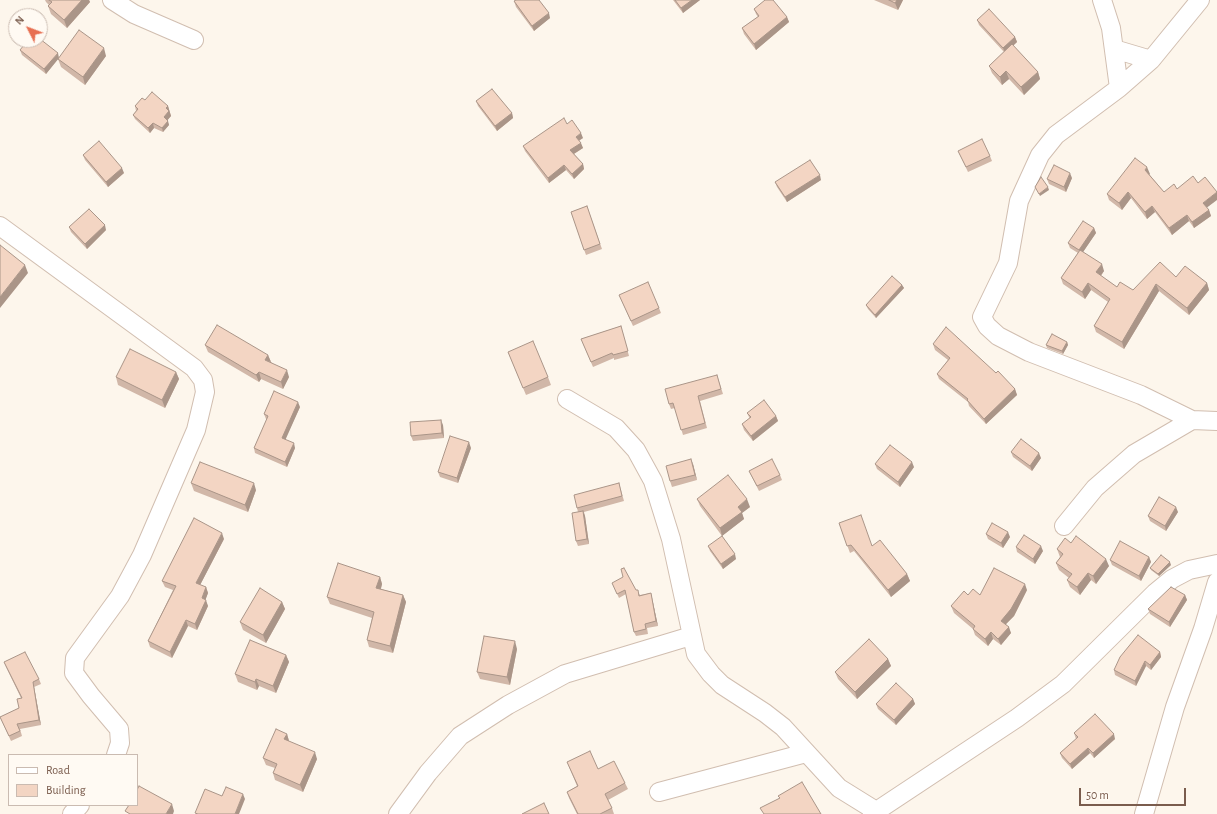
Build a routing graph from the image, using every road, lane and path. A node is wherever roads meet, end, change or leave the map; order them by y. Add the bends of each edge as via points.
1 (112, 0) edge
2 (1102, 0) edge
3 (1200, 0) edge
4 (194, 40) dead end
5 (1114, 49) junction
6 (1151, 60) junction
7 (1119, 88) junction
8 (0, 226) edge
9 (567, 399) dead end
10 (1192, 420) junction
11 (1217, 421) edge
12 (1064, 526) dead end
13 (1217, 564) edge
14 (1217, 582) edge
15 (1210, 631) edge
16 (691, 636) junction
17 (806, 753) junction
18 (116, 754) edge
19 (659, 792) dead end
20 (79, 806) edge
21 (874, 813) edge
22 (72, 814) edge
23 (398, 814) edge
24 (1144, 814) edge

1 - 4 street via 134,14
2 - 5 street via 1111,28
3 - 6 street
5 - 6 street
5 - 7 street
6 - 7 street
7 - 10 street via 1056,135 1040,155 1019,201 1008,263 982,316 987,326 998,336 1029,352 1141,395
8 - 18 street via 194,368 204,380 205,392 196,430 142,554 120,596 75,658 74,673 119,729 120,743
9 - 16 street via 616,428 636,450 653,481 671,539
10 - 11 street
10 - 12 street via 1134,454 1095,488
13 - 21 street via 1189,570 1172,579 1063,684 1017,718
14 - 15 street
15 - 24 street via 1175,707
16 - 17 street via 696,654 711,674 783,727
16 - 23 street via 566,674 508,705 460,736 428,773
17 - 19 street
17 - 21 street via 838,788
20 - 22 street

